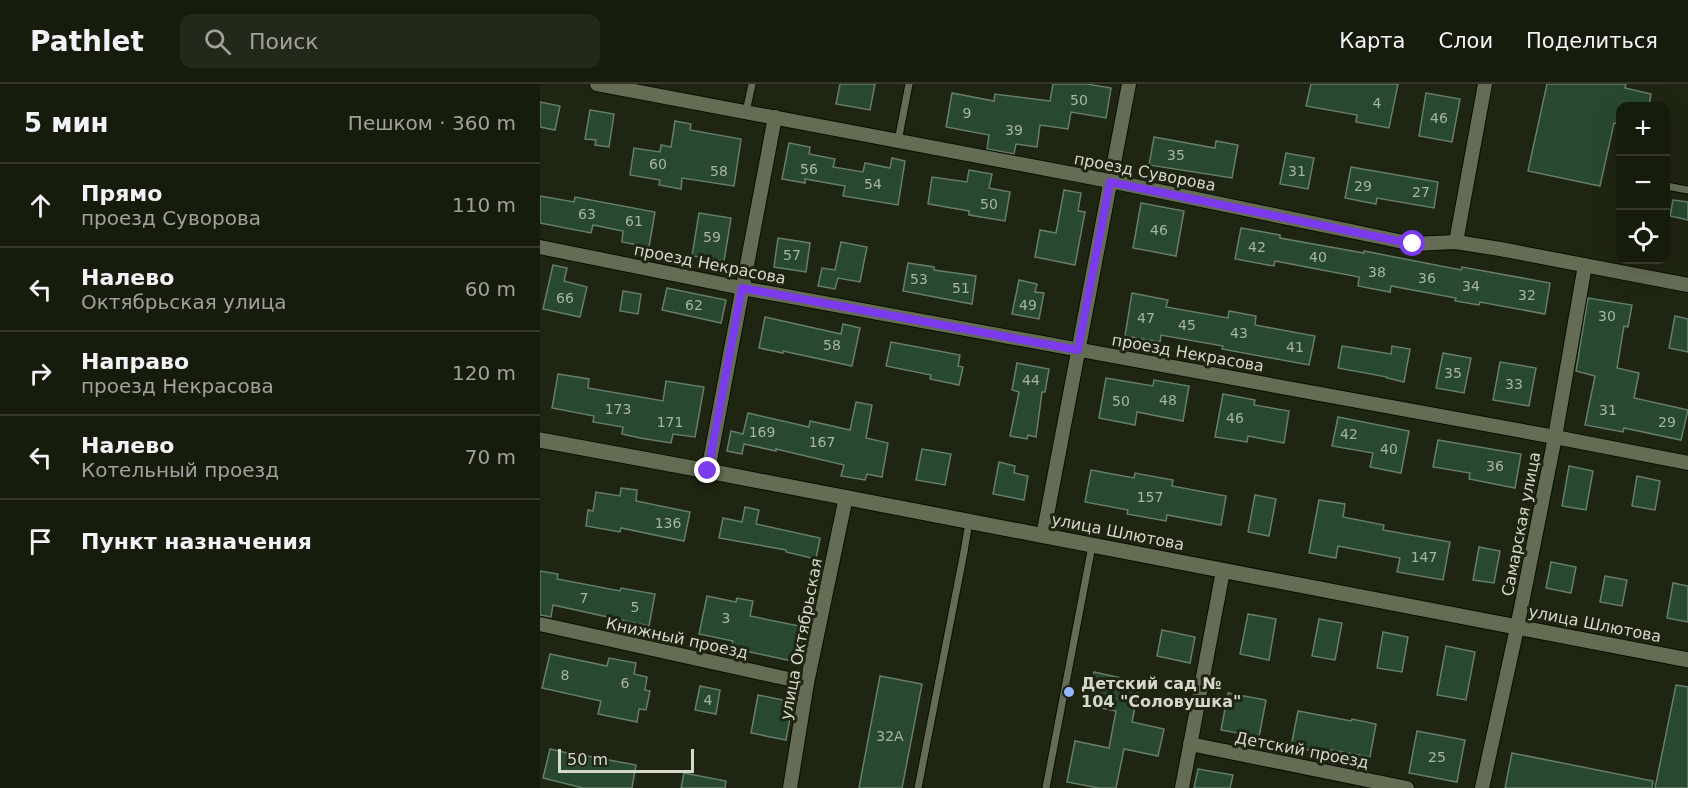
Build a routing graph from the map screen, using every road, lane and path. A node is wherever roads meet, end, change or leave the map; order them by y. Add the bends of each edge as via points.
1 (597, 84) edge
2 (752, 84) edge
3 (909, 84) edge
4 (1129, 84) edge
5 (1485, 84) edge
6 (629, 87) edge
7 (746, 112) junction
8 (775, 117) junction
9 (898, 141) junction
10 (1110, 182) junction
11 (1670, 187) edge
12 (1688, 190) edge
13 (1456, 242) junction
14 (540, 247) edge
15 (1585, 265) junction
16 (1688, 285) edge
17 (742, 288) junction
18 (1078, 350) junction
19 (1555, 437) junction
20 (540, 440) edge
21 (1688, 463) edge
22 (708, 471) junction
23 (846, 497) junction
24 (969, 522) junction
25 (1043, 536) junction
26 (1092, 546) junction
27 (1224, 571) junction
28 (540, 624) edge
29 (1517, 628) junction
30 (1688, 660) edge
31 (807, 683) junction
32 (1190, 744) junction
33 (790, 788) edge
34 (918, 788) edge
35 (1046, 788) edge
36 (1182, 788) edge
37 (1407, 788) edge
38 (1482, 788) edge

1 - 6 street, проезд Суворова
2 - 7 lane
3 - 9 lane
4 - 10 street
5 - 13 street
6 - 7 street, проезд Суворова
7 - 8 street, проезд Суворова
8 - 9 street, проезд Суворова
8 - 17 street
9 - 10 street, проезд Суворова
10 - 13 street, проезд Суворова via 1413,244
10 - 18 street
11 - 12 lane
13 - 15 street, проезд Суворова
14 - 17 street, проезд Некрасова
15 - 16 street, проезд Суворова
15 - 19 street, Самарская улица
17 - 18 street, проезд Некрасова
17 - 22 street
18 - 19 street, проезд Некрасова
18 - 25 street
19 - 21 street, проезд Некрасова
19 - 29 street, Самарская улица
20 - 22 main road, улица Шлютова
22 - 23 main road, улица Шлютова
23 - 24 main road, улица Шлютова
23 - 31 street, улица Октябрьская
24 - 25 main road, улица Шлютова
24 - 34 lane
25 - 26 main road, улица Шлютова
26 - 27 main road, улица Шлютова
26 - 35 lane
27 - 29 main road, улица Шлютова
27 - 32 street
28 - 31 street, Книжный проезд
29 - 30 main road, улица Шлютова
29 - 38 street, Самарская улица
31 - 33 street, улица Октябрьская
32 - 36 street
32 - 37 street, Детский проезд

